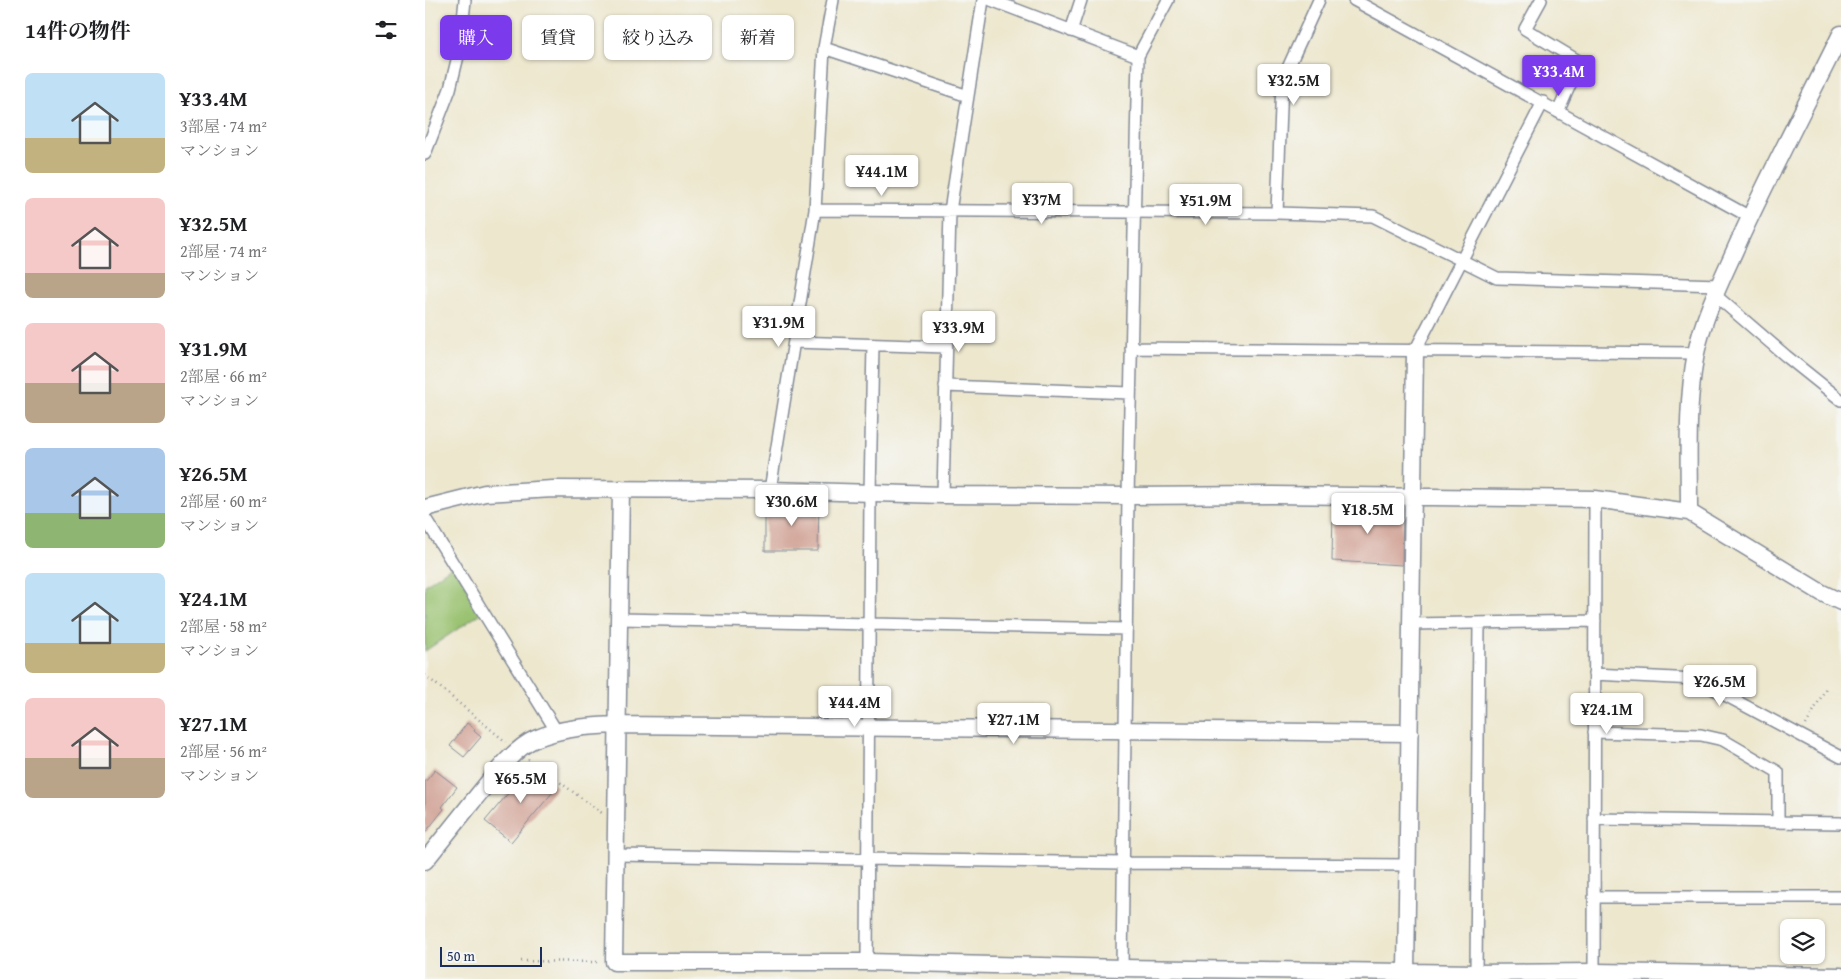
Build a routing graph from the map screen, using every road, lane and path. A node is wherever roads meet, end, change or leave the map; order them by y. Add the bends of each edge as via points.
1 (465, 0) edge
2 (833, 0) edge
3 (983, 0) edge
4 (991, 0) edge
5 (1081, 0) edge
6 (1168, 0) edge
7 (1319, 0) edge
8 (1354, 0) edge
9 (1541, 0) edge
10 (1071, 30) junction
11 (1841, 34) edge
12 (824, 48) junction
13 (1138, 56) junction
14 (968, 96) junction
15 (1543, 102) junction
16 (1558, 112) junction
17 (425, 154) edge
18 (815, 210) junction
19 (950, 211) junction
20 (1135, 213) junction
21 (1277, 213) junction
22 (1750, 217) junction
23 (1461, 261) junction
24 (1717, 290) junction
25 (794, 342) junction
26 (873, 345) junction
27 (946, 347) junction
28 (1131, 348) junction
29 (1415, 351) junction
30 (1696, 353) junction
31 (945, 386) junction
32 (1130, 393) junction
33 (1841, 400) edge
34 (621, 489) junction
35 (770, 490) junction
36 (870, 493) junction
37 (943, 495) junction
38 (1128, 496) junction
39 (1413, 497) junction
40 (1595, 499) junction
41 (425, 508) edge
42 (1689, 512) junction
43 (425, 518) edge
44 (1841, 602) edge
45 (619, 620) junction
46 (1595, 621) junction
47 (1479, 623) junction
48 (869, 624) junction
49 (1411, 624) junction
50 (1127, 629) junction
51 (1595, 674) junction
52 (425, 675) edge
53 (1826, 688) dead end
54 (618, 725) junction
55 (868, 728) junction
56 (1125, 730) junction
57 (557, 732) junction
58 (1594, 732) junction
59 (1410, 733) junction
60 (1800, 735) junction
61 (518, 752) junction
62 (1841, 757) edge
63 (1594, 819) junction
64 (1778, 822) junction
65 (615, 823) junction
66 (1841, 823) edge
67 (616, 855) junction
68 (868, 859) junction
69 (425, 861) edge
70 (1124, 863) junction
71 (1408, 865) junction
72 (1594, 897) junction
73 (1841, 897) edge
74 (521, 961) dead end
75 (614, 962) junction
76 (867, 962) junction
77 (1122, 968) junction
78 (1406, 972) junction
79 (1594, 972) junction
80 (1477, 973) junction
81 (1174, 974) edge
82 (1841, 976) edge

1 - 17 street via 450,89
2 - 12 street
3 - 14 street
4 - 10 street
5 - 10 street
6 - 13 street
7 - 21 street via 1282,81
8 - 15 street
9 - 16 street via 1525,29 1580,62
10 - 13 street
11 - 22 street
12 - 14 street
12 - 18 street
13 - 20 street
14 - 19 street
15 - 16 street
15 - 23 street
16 - 22 street
18 - 19 street
18 - 25 street
19 - 20 street
19 - 27 street
20 - 21 street
20 - 28 street
21 - 23 street via 1373,216
22 - 24 street
23 - 24 street via 1497,278
23 - 29 street
24 - 30 street
24 - 33 street via 1786,356
25 - 26 street
25 - 35 street
26 - 27 street
26 - 36 street
27 - 31 street
28 - 29 street
28 - 32 street
29 - 30 street
29 - 39 street
30 - 42 street via 1689,407
31 - 32 street
31 - 37 street
32 - 38 street
34 - 35 street
34 - 41 street via 485,494
34 - 45 street
35 - 36 street
36 - 37 street
36 - 48 street
37 - 38 street
38 - 39 street
38 - 50 street
39 - 40 street
39 - 49 street
40 - 42 street
40 - 46 street
42 - 44 street
43 - 57 street
45 - 48 street
45 - 54 street
46 - 47 street
46 - 51 street
47 - 49 street
47 - 80 street
48 - 50 street
48 - 55 street
49 - 59 street
50 - 56 street
51 - 58 street
51 - 60 street via 1695,679
52 - 61 path
53 - 60 path
54 - 55 street
54 - 57 street via 586,726
54 - 65 street
55 - 56 street
55 - 68 street
56 - 59 street
56 - 70 street
57 - 61 street via 533,740
58 - 63 street
58 - 64 street via 1701,735 1723,740 1778,772
59 - 71 street
60 - 62 street
61 - 65 path
61 - 69 street via 501,767
63 - 64 street
63 - 72 street
64 - 66 street
65 - 67 street
67 - 68 street
67 - 75 street
68 - 70 street
68 - 76 street
70 - 71 street
70 - 77 street
71 - 78 street
72 - 73 street
72 - 79 street
74 - 75 path
75 - 76 street
76 - 77 street
77 - 81 street
78 - 80 street
78 - 81 street
79 - 80 street
79 - 82 street

